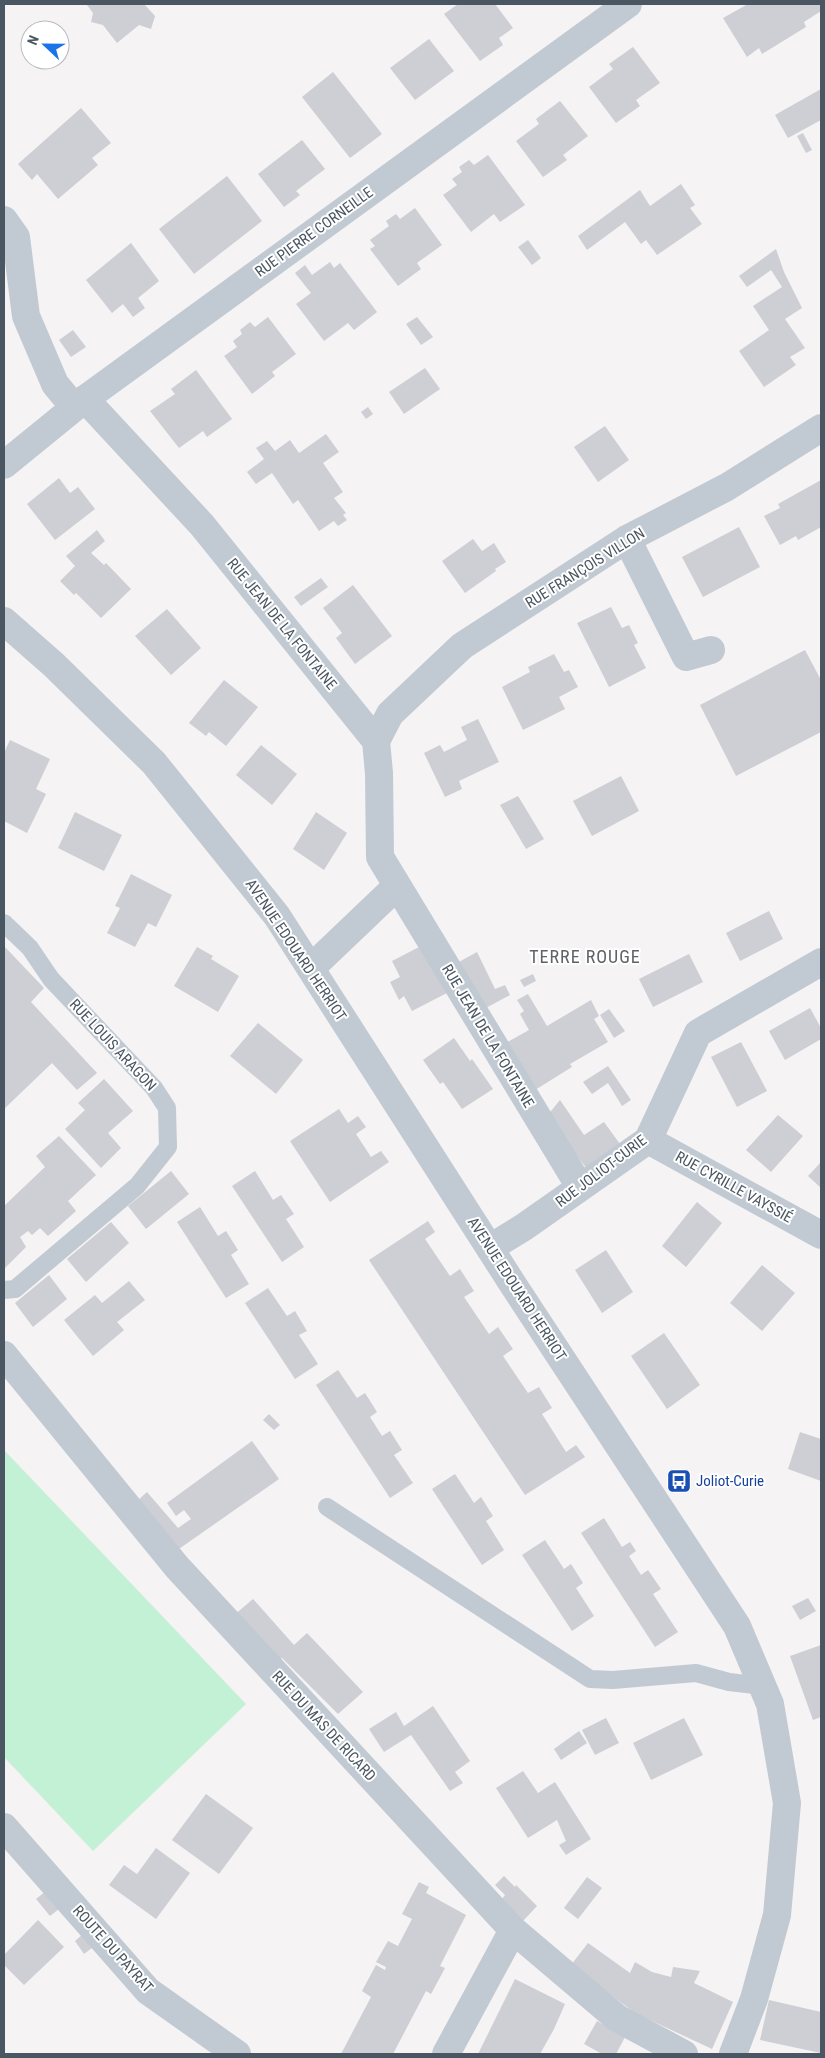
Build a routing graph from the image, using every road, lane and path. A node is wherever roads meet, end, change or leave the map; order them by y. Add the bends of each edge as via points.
1 (628, 4) edge
2 (4, 220) edge
3 (79, 403) junction
4 (821, 428) edge
5 (4, 465) edge
6 (627, 539) junction
7 (4, 621) edge
8 (711, 650) dead end
9 (376, 741) junction
10 (397, 886) junction
11 (4, 923) edge
12 (821, 962) edge
13 (311, 968) junction
14 (648, 1140) junction
15 (580, 1187) junction
16 (821, 1234) edge
17 (490, 1248) junction
18 (4, 1290) edge
19 (4, 1355) edge
20 (327, 1506) dead end
21 (763, 1686) junction
22 (4, 1827) edge
23 (513, 1930) junction
24 (237, 2054) edge
25 (446, 2054) edge
26 (684, 2054) edge
27 (733, 2054) edge

1 - 3 street, RUE PIERRE CORNEILLE
2 - 3 street, RUE JEAN DE LA FONTAINE via 16,237 26,316 55,384
3 - 5 street, RUE PIERRE CORNEILLE
3 - 9 street, RUE JEAN DE LA FONTAINE via 202,525
4 - 6 street, RUE FRANÇOIS VILLON via 727,487
6 - 8 street via 686,657
6 - 9 street, RUE FRANÇOIS VILLON via 462,646 390,714
7 - 13 street, AVENUE EDOUARD HERRIOT via 154,763 272,909
9 - 10 street, RUE JEAN DE LA FONTAINE via 380,857
10 - 13 street
10 - 15 street, RUE JEAN DE LA FONTAINE
11 - 18 lane, RUE LOUIS ARAGON via 30,948 51,979 154,1088 167,1108 168,1147 138,1186 16,1288
12 - 14 street, RUE JOLIOT-CURIE via 698,1034
13 - 17 street, AVENUE EDOUARD HERRIOT
14 - 15 street, RUE JOLIOT-CURIE
14 - 16 street, RUE CYRILLE VAYSSIÉ
15 - 17 street, RUE JOLIOT-CURIE
17 - 21 street, AVENUE EDOUARD HERRIOT via 737,1626
19 - 23 street, RUE DU MAS DE RICARD via 176,1567
20 - 21 lane via 590,1679 696,1673 729,1682
21 - 27 street, AVENUE EDOUARD HERRIOT via 770,1704 787,1803 777,1915 754,1999
22 - 24 street, ROUTE DU PAYRAT via 148,1992
23 - 25 street
23 - 26 street, RUE DU MAS DE RICARD via 617,2018

